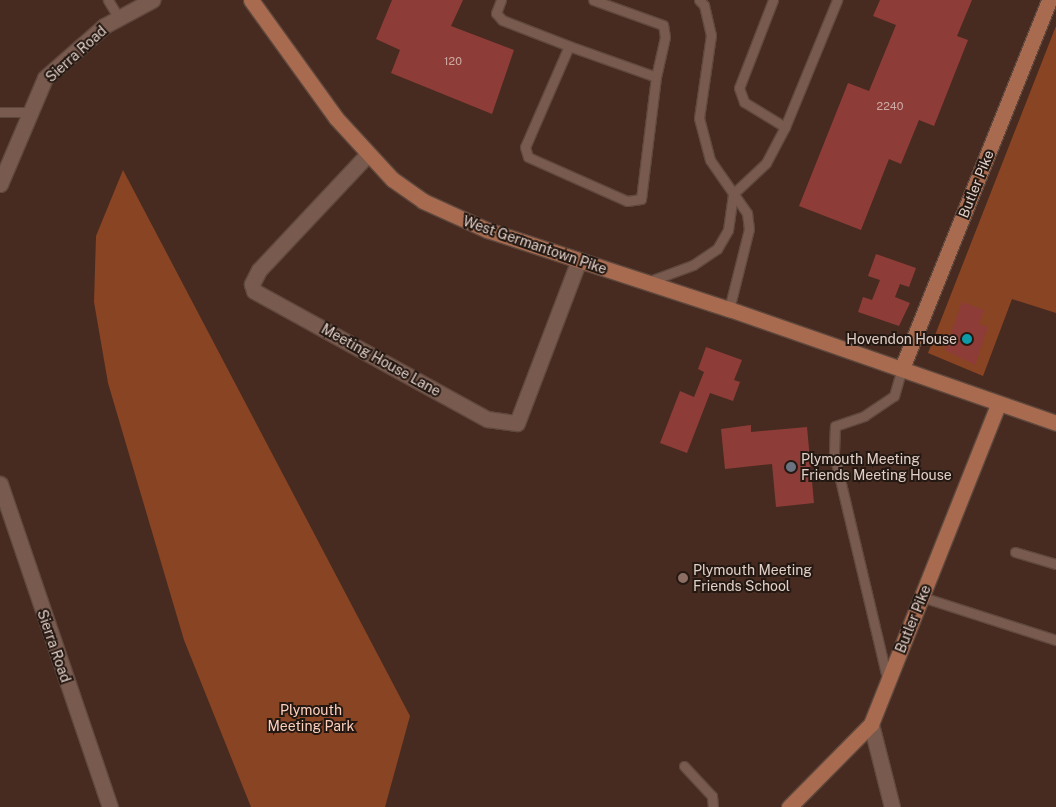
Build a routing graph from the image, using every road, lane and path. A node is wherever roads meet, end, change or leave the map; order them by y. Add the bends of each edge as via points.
1 (108, 0) edge
2 (152, 0) edge
3 (251, 0) edge
4 (500, 0) edge
5 (593, 0) edge
6 (699, 0) edge
7 (773, 0) edge
8 (837, 0) edge
9 (1049, 0) edge
10 (119, 18) junction
11 (569, 46) junction
12 (656, 77) junction
13 (0, 112) edge
14 (30, 112) junction
15 (785, 127) junction
16 (368, 154) junction
17 (0, 184) edge
18 (732, 194) junction
19 (579, 260) junction
20 (647, 282) junction
21 (729, 309) junction
22 (902, 368) junction
23 (998, 405) junction
24 (1056, 423) edge
25 (0, 484) edge
26 (6, 527) edge
27 (1015, 552) dead end
28 (1056, 564) edge
29 (922, 597) junction
30 (1056, 640) edge
31 (888, 681) junction
32 (871, 724) junction
33 (684, 766) dead end
34 (110, 807) edge
35 (713, 807) edge
36 (789, 807) edge
37 (892, 807) edge

1 - 10 lane
2 - 10 street, Sierra Road
3 - 16 main road, West Germantown Pike via 312,87
4 - 11 lane via 496,13 502,20
5 - 12 lane via 663,25 664,37
6 - 18 lane via 704,5 711,35 699,118 710,160
7 - 15 lane via 739,88 744,102
8 - 15 lane
9 - 22 main road, Butler Pike
10 - 14 street, Sierra Road via 104,26 45,78
11 - 12 lane
11 - 12 lane via 525,147 528,157 627,201 641,199
13 - 14 lane
14 - 17 street, Sierra Road
15 - 18 lane via 766,163
16 - 19 main road, West Germantown Pike via 422,201 487,230
16 - 19 street, Meeting House Lane via 259,270 252,284 254,291 488,419 517,423
18 - 20 lane via 728,230 717,249 693,265
18 - 21 lane via 747,213 749,229
19 - 20 main road, West Germantown Pike
20 - 21 main road, West Germantown Pike
21 - 22 main road, West Germantown Pike
22 - 23 main road, West Germantown Pike
22 - 31 lane via 894,396 864,416 835,426 834,453
23 - 24 main road, West Germantown Pike
23 - 29 main road, Butler Pike
25 - 26 street, Sierra Road
26 - 34 street, Sierra Road
27 - 28 lane
29 - 30 lane
29 - 31 main road, Butler Pike
31 - 32 main road, Butler Pike
32 - 36 main road, Butler Pike
32 - 37 street
33 - 35 lane via 712,796

